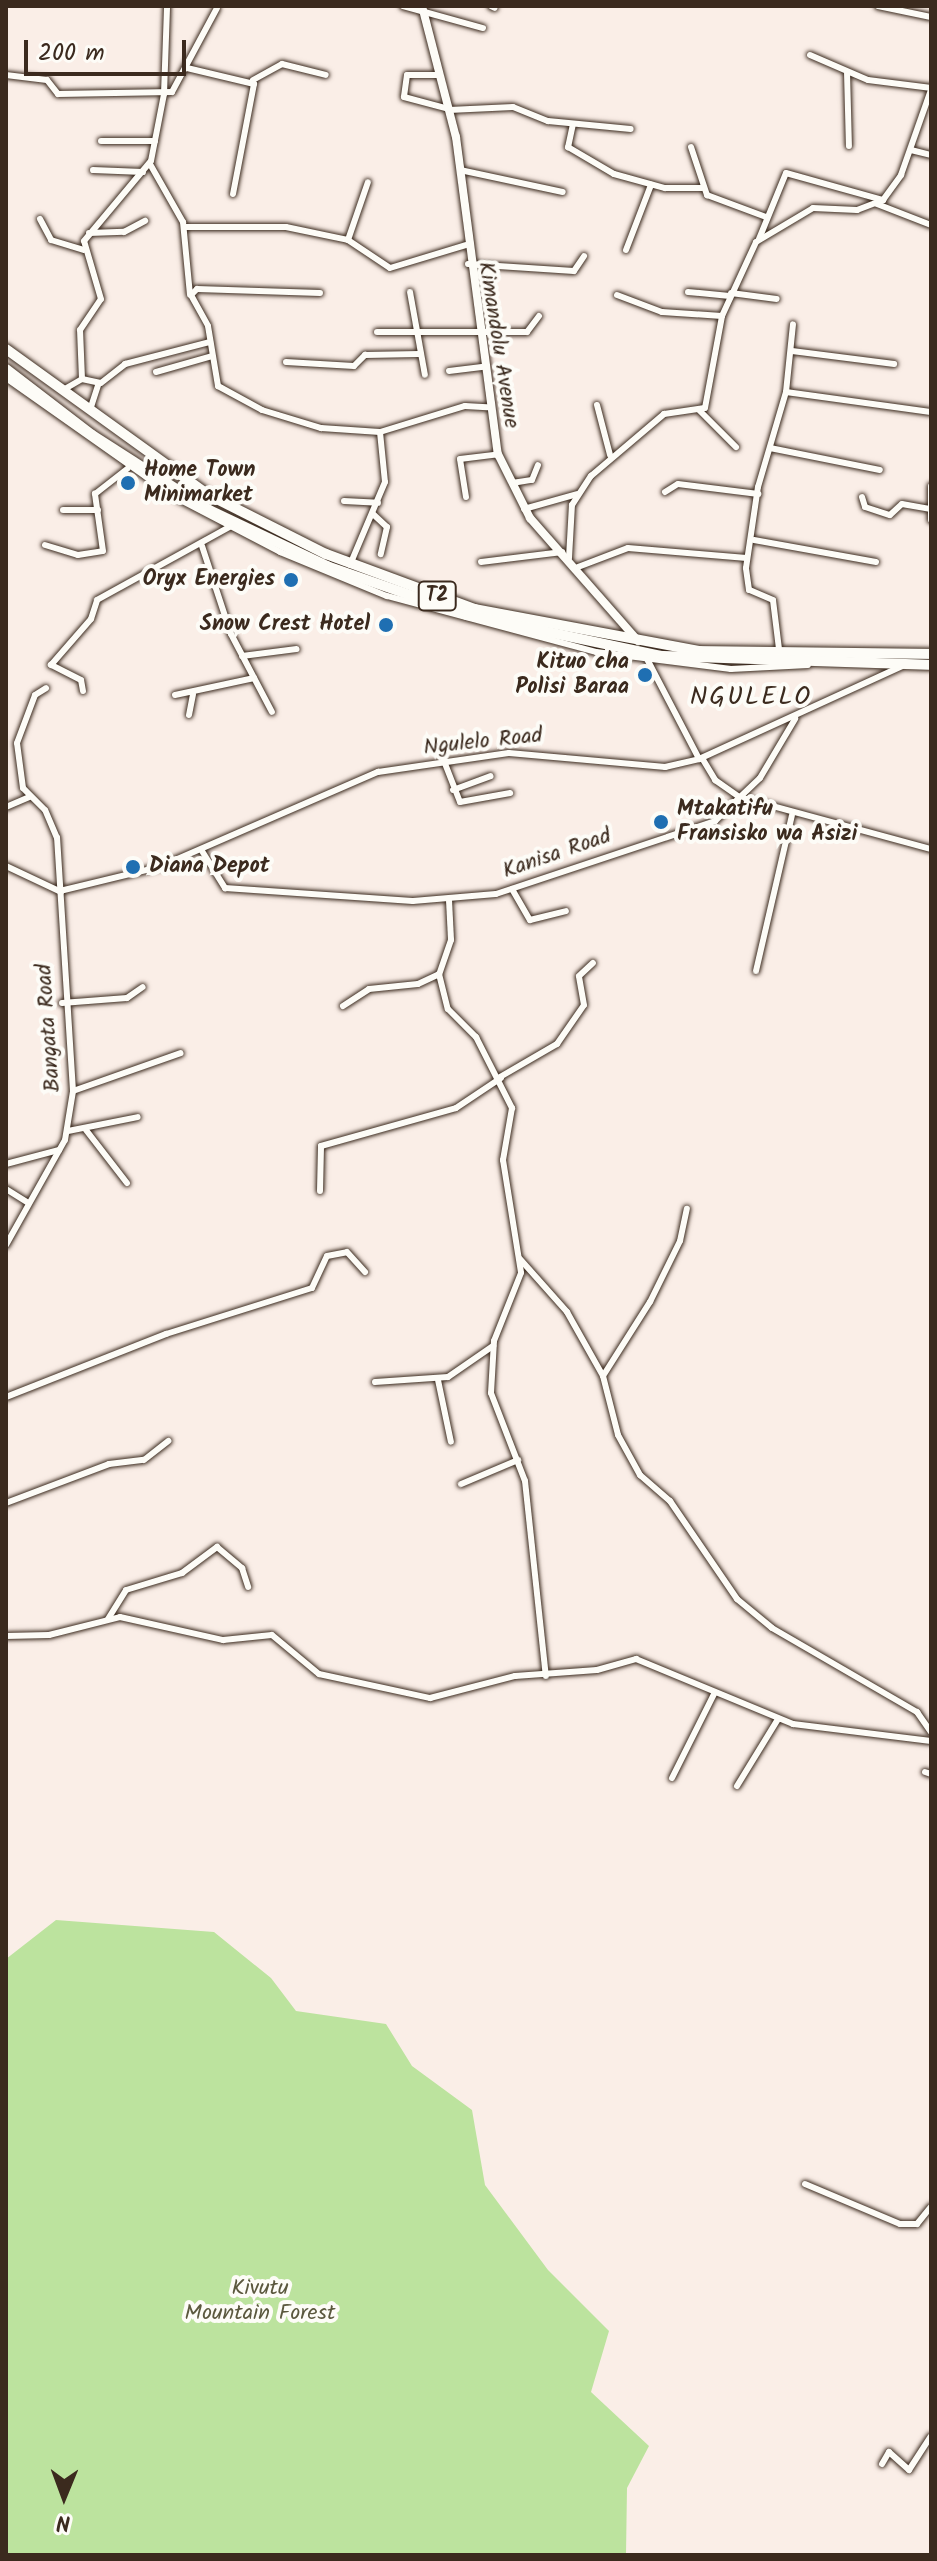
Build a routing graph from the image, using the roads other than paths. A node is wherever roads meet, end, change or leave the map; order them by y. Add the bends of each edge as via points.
1 (167, 6) edge
2 (403, 6) edge
3 (878, 6) edge
4 (422, 7) edge
5 (217, 8) edge
6 (931, 17) edge
7 (483, 28) dead end
8 (810, 55) dead end
9 (187, 68) junction
10 (847, 72) junction
11 (6, 75) edge
12 (326, 75) dead end
13 (439, 75) junction
14 (253, 80) junction
15 (931, 89) edge
16 (164, 94) junction
17 (449, 109) junction
18 (573, 124) junction
19 (631, 129) dead end
20 (101, 141) dead end
21 (155, 141) junction
22 (849, 146) dead end
23 (691, 147) dead end
24 (911, 150) junction
25 (931, 155) edge
26 (150, 164) junction
27 (93, 170) dead end
28 (460, 170) junction
29 (143, 172) junction
30 (368, 182) dead end
31 (651, 185) junction
32 (702, 188) junction
33 (563, 192) dead end
34 (233, 194) dead end
35 (880, 202) junction
36 (766, 217) junction
37 (40, 219) dead end
38 (145, 221) dead end
39 (931, 225) edge
40 (184, 227) junction
41 (89, 233) junction
42 (759, 239) junction
43 (348, 240) junction
44 (466, 245) junction
45 (83, 250) junction
46 (626, 250) dead end
47 (584, 256) dead end
48 (468, 264) junction
49 (410, 292) dead end
50 (688, 292) dead end
51 (320, 293) dead end
52 (730, 294) junction
53 (191, 295) junction
54 (617, 295) dead end
55 (777, 299) dead end
56 (539, 316) dead end
57 (722, 316) junction
58 (793, 324) dead end
59 (480, 331) junction
60 (377, 332) dead end
61 (420, 332) junction
62 (6, 342) edge
63 (210, 342) junction
64 (6, 349) edge
65 (792, 351) junction
66 (419, 354) junction
67 (212, 356) junction
68 (19, 358) junction
69 (286, 362) dead end
70 (894, 364) dead end
71 (484, 367) junction
72 (6, 369) edge
73 (449, 371) dead end
74 (156, 372) dead end
75 (425, 375) dead end
76 (6, 378) edge
77 (82, 379) junction
78 (99, 383) junction
79 (59, 392) junction
80 (786, 392) junction
81 (597, 405) dead end
82 (487, 407) junction
83 (700, 411) junction
84 (931, 412) edge
85 (89, 415) junction
86 (380, 432) junction
87 (736, 447) dead end
88 (770, 448) junction
89 (498, 454) junction
90 (610, 455) junction
91 (538, 465) dead end
92 (127, 469) junction
93 (880, 470) dead end
94 (512, 483) junction
95 (931, 486) edge
96 (665, 492) dead end
97 (577, 494) junction
98 (758, 494) junction
99 (466, 497) dead end
100 (862, 497) dead end
101 (344, 501) dead end
102 (378, 503) junction
103 (524, 509) junction
104 (930, 509) edge
105 (63, 510) dead end
106 (98, 510) junction
107 (373, 514) junction
108 (931, 520) edge
109 (229, 527) junction
110 (754, 540) junction
111 (45, 545) dead end
112 (202, 546) junction
113 (381, 554) dead end
114 (566, 555) junction
115 (747, 558) junction
116 (481, 562) dead end
117 (876, 562) dead end
118 (350, 565) junction
119 (578, 567) junction
120 (931, 647) edge
121 (297, 649) dead end
122 (779, 649) dead end
123 (644, 653) junction
124 (931, 654) edge
125 (242, 656) junction
126 (909, 659) junction
127 (861, 664) junction
128 (931, 665) edge
129 (254, 678) junction
130 (861, 683) junction
131 (46, 688) dead end
132 (83, 691) dead end
133 (193, 694) junction
134 (175, 695) dead end
135 (272, 712) dead end
136 (189, 715) dead end
137 (795, 719) junction
138 (700, 758) junction
139 (444, 761) junction
140 (491, 776) dead end
141 (453, 790) junction
142 (510, 793) dead end
143 (30, 797) junction
144 (743, 798) junction
145 (6, 807) edge
146 (792, 815) junction
147 (931, 849) edge
148 (202, 851) junction
149 (6, 866) edge
150 (512, 889) junction
151 (63, 892) junction
152 (449, 900) junction
153 (566, 911) dead end
154 (593, 963) dead end
155 (756, 971) dead end
156 (439, 974) junction
157 (143, 987) dead end
158 (62, 1003) junction
159 (343, 1006) dead end
160 (181, 1053) dead end
161 (500, 1077) junction
162 (73, 1091) junction
163 (138, 1117) dead end
164 (86, 1130) junction
165 (68, 1131) junction
166 (60, 1150) junction
167 (6, 1164) edge
168 (127, 1183) dead end
169 (6, 1189) edge
170 (320, 1191) dead end
171 (27, 1202) junction
172 (687, 1209) dead end
173 (6, 1245) edge
174 (520, 1259) junction
175 (365, 1272) dead end
176 (493, 1346) junction
177 (603, 1376) junction
178 (438, 1380) junction
179 (375, 1382) dead end
180 (6, 1397) edge
181 (168, 1441) dead end
182 (451, 1442) dead end
183 (518, 1460) junction
184 (461, 1484) dead end
185 (6, 1503) edge
186 (248, 1587) dead end
187 (108, 1619) junction
188 (6, 1636) edge
189 (546, 1676) junction
190 (714, 1694) junction
191 (778, 1719) junction
192 (931, 1732) edge
193 (931, 1741) edge
194 (672, 1778) dead end
195 (737, 1786) dead end
196 (805, 2184) dead end
197 (931, 2207) edge
198 (931, 2436) edge
199 (882, 2464) dead end

1 - 16 street
2 - 4 street
3 - 6 street
4 - 7 street
4 - 13 street, Kimandolu Avenue
5 - 9 street
8 - 10 street
9 - 14 street
9 - 16 street via 177,89
10 - 15 street
10 - 22 street
11 - 16 street via 47,80 58,94
12 - 14 street via 282,64
13 - 17 street, Kimandolu Avenue
13 - 17 street via 407,75 404,97
14 - 34 street
15 - 24 street
16 - 21 street
17 - 18 street via 513,107
17 - 28 street, Kimandolu Avenue
18 - 19 street
18 - 31 street via 570,150
20 - 21 street
21 - 26 street
23 - 32 street
24 - 25 street
24 - 35 street
26 - 29 street
26 - 40 street
27 - 29 street
28 - 33 street
28 - 44 street, Kimandolu Avenue
29 - 41 street
30 - 43 street
31 - 32 street
31 - 46 street
32 - 36 street
35 - 36 street via 791,172 780,176
35 - 39 street
35 - 42 street via 813,208
36 - 42 street
37 - 45 street via 51,240
38 - 41 street via 124,232
40 - 43 street via 286,227
40 - 53 street
41 - 45 street
42 - 52 street
43 - 44 street via 390,268
44 - 48 street, Kimandolu Avenue
45 - 77 street via 101,299 80,330
47 - 48 street via 574,271
48 - 59 street, Kimandolu Avenue
49 - 61 street
50 - 52 street
51 - 53 street via 197,289
52 - 55 street
52 - 57 street
53 - 63 street
54 - 57 street via 662,312
56 - 59 street via 527,332
57 - 83 street via 710,398
58 - 65 street
59 - 61 street
59 - 71 street, Kimandolu Avenue
60 - 61 street
61 - 66 street
62 - 68 street
63 - 67 street
63 - 78 street via 125,364
64 - 68 highway, T2
65 - 70 street
65 - 80 street
66 - 69 street via 365,355 356,366
66 - 75 street
67 - 74 street
67 - 86 street via 218,386 262,410 321,428
68 - 79 highway, T2
71 - 73 street
71 - 82 street, Kimandolu Avenue
72 - 123 highway, T2 via 147,473 327,566 467,615
76 - 92 street
77 - 78 street
77 - 79 street
78 - 85 street
79 - 85 highway, T2
80 - 84 street
80 - 88 street
81 - 90 street
82 - 86 street via 465,406
82 - 89 street, Kimandolu Avenue
83 - 87 street
83 - 90 street via 664,414
85 - 118 highway, T2 via 207,494
86 - 102 street via 386,475
88 - 93 street
88 - 98 street
89 - 94 street, Kimandolu Avenue
89 - 99 street via 460,459
90 - 97 street
91 - 94 street via 532,480
92 - 106 street via 96,490
92 - 109 street
94 - 103 street, Kimandolu Avenue
95 - 104 street
96 - 98 street via 678,484
97 - 103 street
97 - 114 street
98 - 110 street
100 - 104 street via 865,507 890,515 902,504
101 - 102 street
102 - 107 street
103 - 114 street, Kimandolu Avenue
104 - 108 street
105 - 106 street
106 - 111 street via 103,551 78,555
107 - 113 street via 387,527
107 - 118 street
109 - 112 street
109 - 123 street via 442,615
110 - 115 street
110 - 117 street
112 - 125 street
112 - 132 street via 97,600 91,619 51,665 81,680
114 - 116 street
114 - 119 street, Kimandolu Avenue
115 - 119 street via 628,548
115 - 122 street via 749,590 774,603
118 - 123 highway, T2 via 475,609
119 - 123 street, Kimandolu Avenue
120 - 126 street, Ngulelo Road
121 - 125 street
123 - 126 highway, T2
123 - 127 highway, T2
123 - 138 street
124 - 126 highway, T2
125 - 129 street
126 - 127 highway, T2
126 - 128 highway, T2
126 - 130 street, Ngulelo Road
127 - 130 street
129 - 133 street
129 - 135 street
130 - 137 street, Ngulelo Road
131 - 143 street via 17,732 22,784
133 - 134 street
133 - 136 street
137 - 138 street, Ngulelo Road
137 - 144 street, Kanisa Road
138 - 139 street, Ngulelo Road via 655,767 549,751
138 - 144 street via 716,781
139 - 141 street
139 - 148 street, Ngulelo Road via 362,777
140 - 141 street
141 - 142 street via 471,805
143 - 145 street
143 - 151 street, Bangata Road via 54,829
144 - 146 street
144 - 150 street, Kanisa Road via 696,831 580,861
146 - 147 street
146 - 155 street
148 - 151 street, Ngulelo Road
148 - 152 street, Kanisa Road via 225,888
149 - 151 street via 58,884
150 - 152 street, Kanisa Road
150 - 153 street via 530,920
151 - 158 street, Bangata Road
152 - 156 street via 451,940
154 - 161 street via 579,976 584,1005 554,1048
156 - 159 street via 418,984 367,990
156 - 161 street via 448,1009
157 - 158 street via 127,998
158 - 162 street, Bangata Road
160 - 162 street
161 - 170 street via 456,1108 321,1146
161 - 174 street via 512,1108 503,1160
162 - 165 street, Bangata Road
163 - 164 street
164 - 165 street
164 - 168 street
165 - 166 street, Bangata Road
166 - 167 street
166 - 171 street, Bangata Road
169 - 171 street
171 - 173 street, Bangata Road
172 - 177 street via 680,1241 650,1302
174 - 176 street
174 - 177 street via 553,1291
175 - 180 street via 347,1252 327,1256 312,1288
176 - 178 street
176 - 183 street via 491,1393
177 - 192 street via 626,1452 737,1599 772,1628 917,1712
178 - 179 street
178 - 182 street
181 - 185 street via 144,1460 109,1464
183 - 184 street
183 - 189 street
186 - 187 street via 237,1561 217,1547 182,1573 126,1590
187 - 188 street via 49,1635
187 - 189 street via 152,1619 223,1640 279,1636 319,1674 418,1697
189 - 190 street via 636,1659
190 - 191 street
190 - 194 street
191 - 193 street
191 - 195 street
196 - 197 street via 900,2224 917,2224
198 - 199 street via 909,2470 889,2452

